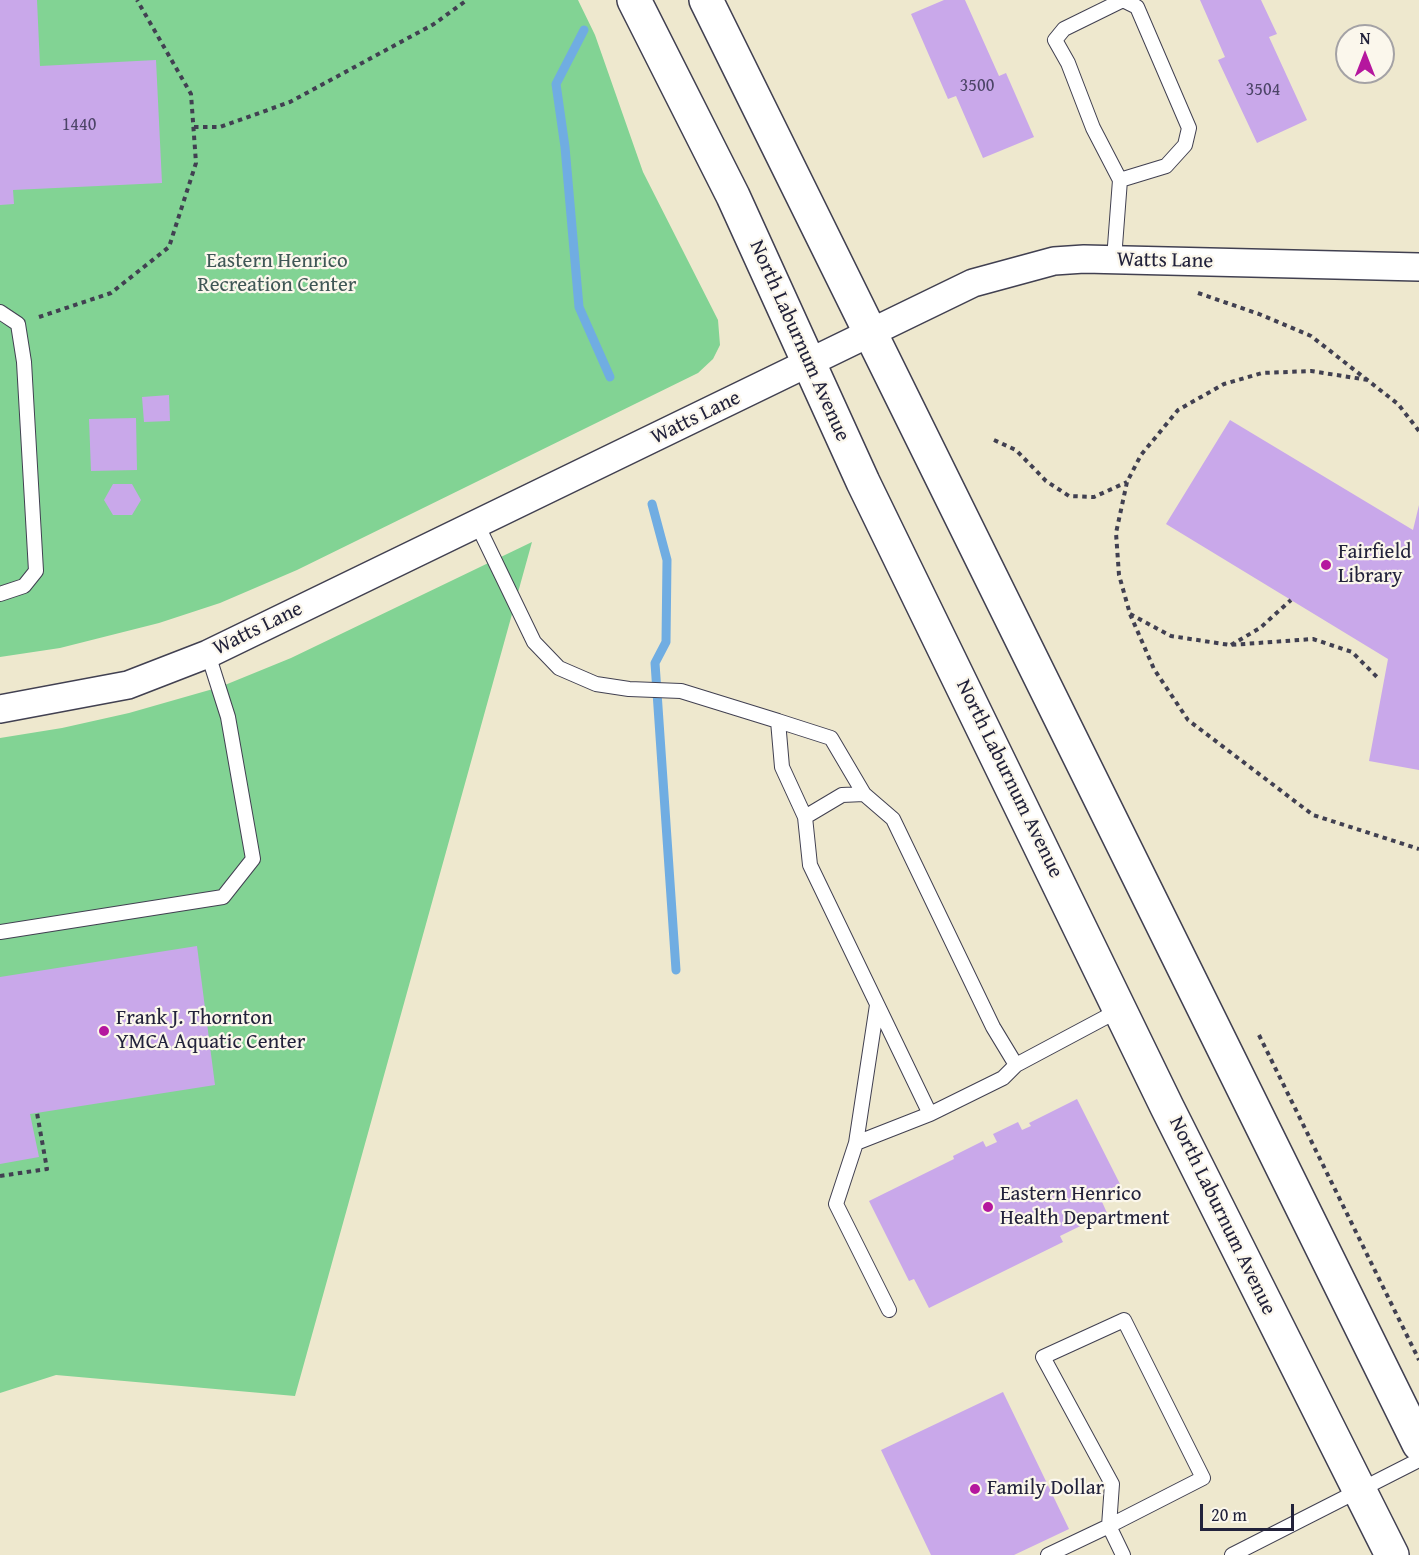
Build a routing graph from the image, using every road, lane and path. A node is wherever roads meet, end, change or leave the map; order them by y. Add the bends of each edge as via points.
1 (137, 0) edge
2 (467, 0) edge
3 (634, 0) edge
4 (706, 0) edge
5 (194, 127) junction
6 (1120, 180) junction
7 (1114, 259) junction
8 (1419, 267) edge
9 (1198, 293) dead end
10 (0, 312) edge
11 (18, 324) junction
12 (872, 331) junction
13 (809, 363) junction
14 (1368, 380) junction
15 (1419, 430) edge
16 (994, 440) dead end
17 (1127, 482) junction
18 (477, 524) junction
19 (0, 594) edge
20 (1291, 600) dead end
21 (1130, 614) junction
22 (1230, 645) junction
23 (208, 654) junction
24 (1377, 677) dead end
25 (0, 709) edge
26 (778, 721) junction
27 (864, 794) junction
28 (805, 817) junction
29 (1419, 849) edge
30 (0, 932) edge
31 (877, 1005) junction
32 (1121, 1009) junction
33 (1259, 1035) dead end
34 (1016, 1065) junction
35 (37, 1113) dead end
36 (930, 1114) junction
37 (856, 1143) junction
38 (0, 1176) edge
39 (889, 1310) dead end
40 (1419, 1360) edge
41 (1419, 1444) edge
42 (1419, 1460) edge
43 (1360, 1491) junction
44 (1108, 1526) junction
45 (1048, 1555) edge
46 (1123, 1555) edge
47 (1232, 1555) edge
48 (1392, 1555) edge

1 - 5 path via 192,94
2 - 5 path via 434,24 290,102 220,127
3 - 13 main road, North Laburnum Avenue via 733,196
4 - 12 main road
5 - 11 path via 196,163 169,247 111,293
6 - 6 lane via 1055,40 1064,29 1123,0 1137,7 1189,128 1185,145 1166,166
6 - 7 lane
7 - 8 street, Watts Lane
7 - 12 street, Watts Lane via 1054,261 1015,270 963,287
9 - 14 path via 1311,336
10 - 11 lane
11 - 19 lane via 24,362 36,571 24,586
12 - 13 street, Watts Lane
12 - 41 main road via 1022,644
13 - 18 street, Watts Lane
13 - 32 main road, North Laburnum Avenue via 873,504
14 - 15 path via 1398,404
14 - 17 path via 1311,371 1262,373 1224,384 1178,410 1148,446
16 - 17 path via 1016,450 1046,481 1070,496 1094,496
17 - 21 path via 1116,533 1119,575
18 - 23 street, Watts Lane
18 - 26 lane via 534,642 559,668 596,684 681,691
20 - 22 path via 1260,628
21 - 22 path via 1171,636
21 - 29 path via 1154,669 1188,720 1313,815
22 - 24 path via 1313,639 1352,652
23 - 25 street, Watts Lane via 128,685
23 - 30 lane via 228,717 253,859 223,897
26 - 27 lane via 831,738
26 - 28 lane via 782,767
27 - 28 lane via 842,795
27 - 34 lane via 893,819 993,1027
28 - 31 lane via 810,865
31 - 36 lane
31 - 37 lane
32 - 34 lane
32 - 43 main road, North Laburnum Avenue
33 - 40 path
34 - 36 lane via 1002,1078
35 - 38 path via 47,1169
36 - 37 lane
37 - 39 lane via 836,1204
42 - 43 lane
43 - 47 lane
43 - 48 main road, North Laburnum Avenue
44 - 44 lane via 1203,1478 1124,1320 1043,1357 1112,1484
44 - 45 lane
44 - 46 lane

